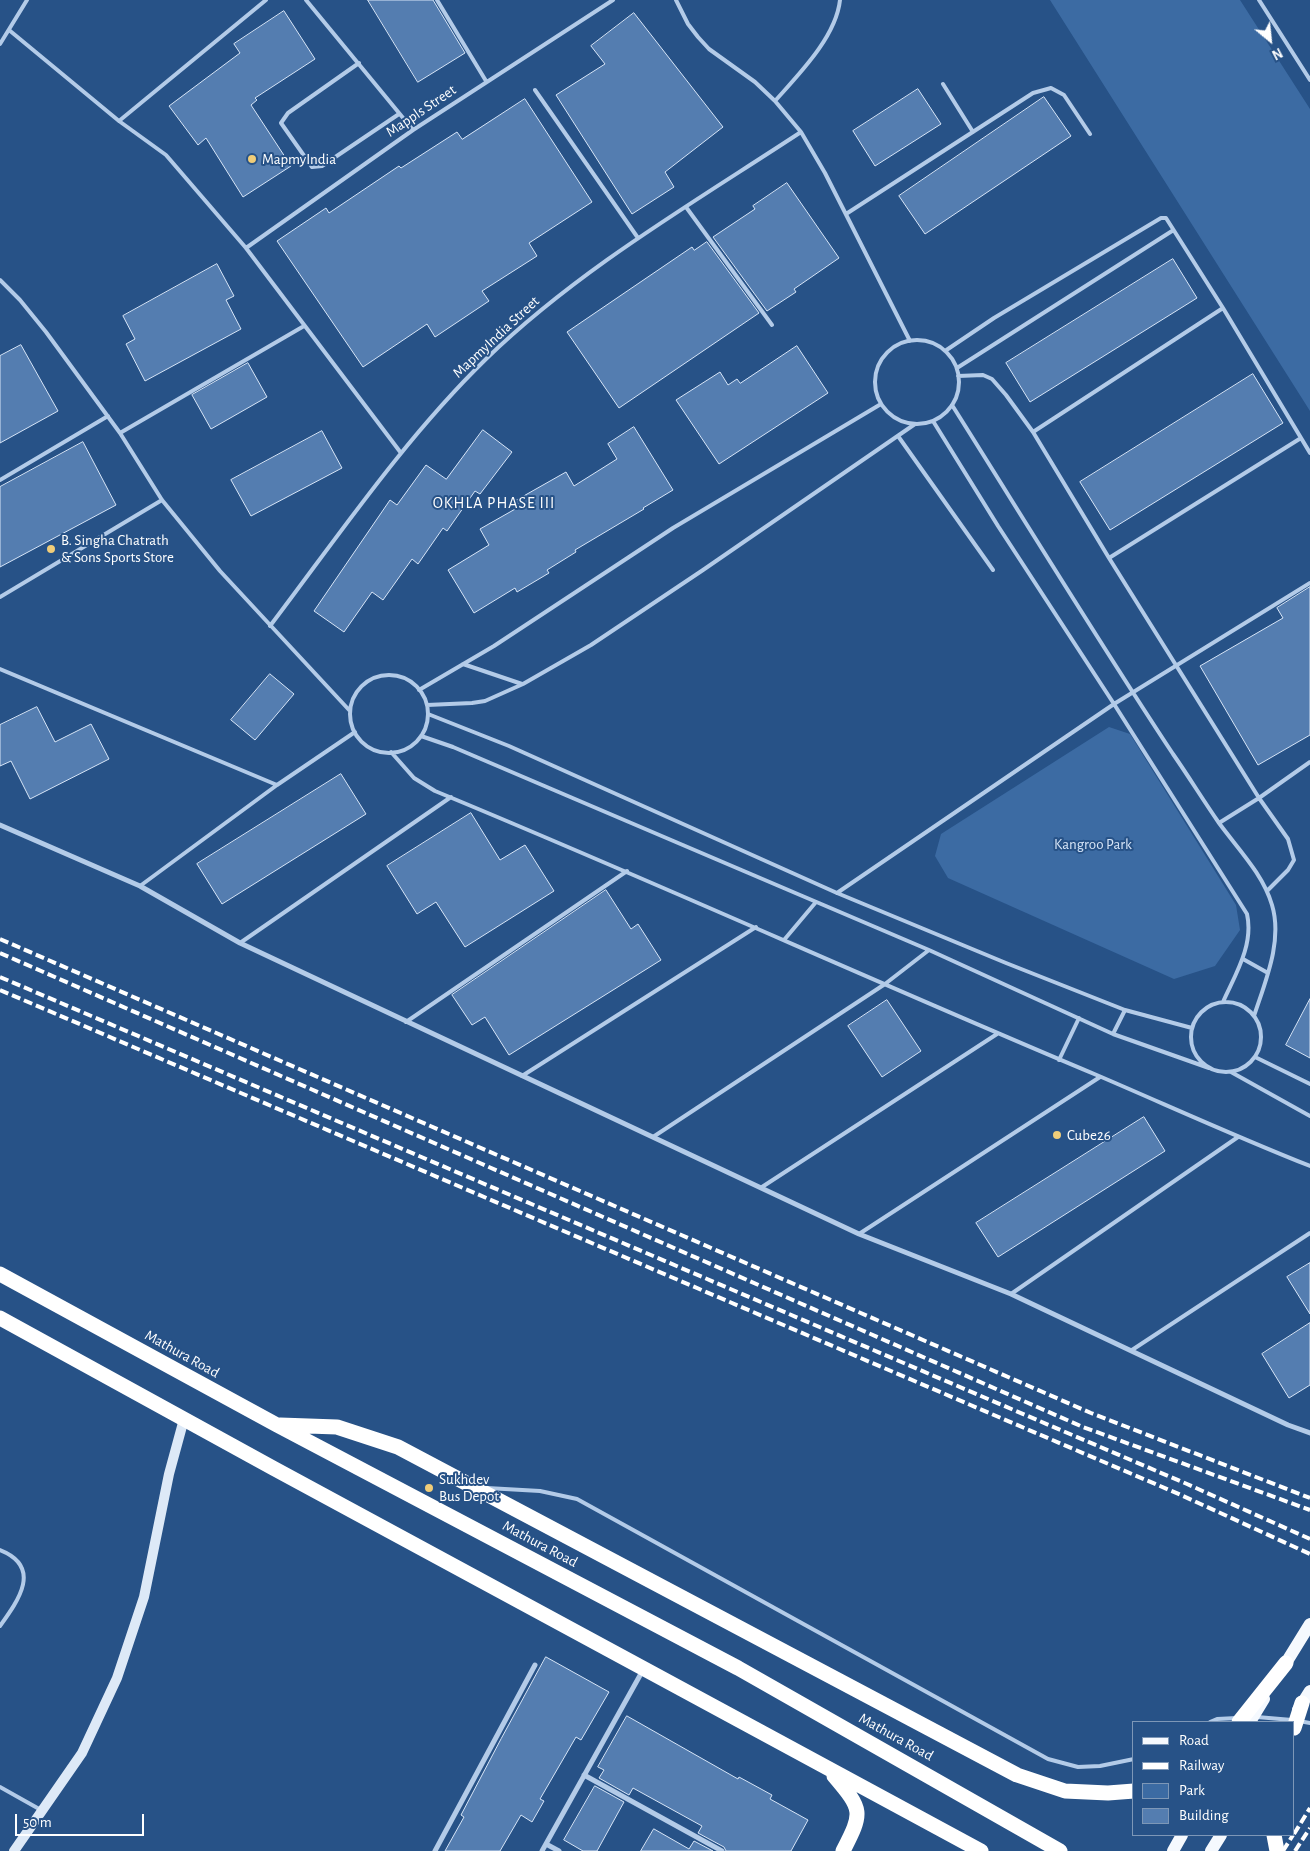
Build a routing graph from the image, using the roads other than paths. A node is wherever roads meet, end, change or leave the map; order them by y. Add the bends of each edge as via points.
1 (27, 0) edge
2 (266, 0) edge
3 (306, 0) edge
4 (437, 0) edge
5 (613, 0) edge
6 (676, 0) edge
7 (840, 0) edge
8 (1259, 0) edge
9 (9, 30) junction
10 (0, 44) edge
11 (359, 63) junction
12 (1310, 80) edge
13 (486, 81) junction
14 (943, 84) dead end
15 (535, 90) dead end
16 (775, 101) junction
17 (400, 114) junction
18 (119, 121) junction
19 (413, 130) junction
20 (800, 132) junction
21 (973, 132) junction
22 (1090, 134) dead end
23 (686, 207) junction
24 (846, 214) junction
25 (1172, 231) junction
26 (638, 238) junction
27 (246, 248) junction
28 (0, 280) edge
29 (1223, 308) junction
30 (772, 325) dead end
31 (304, 326) junction
32 (910, 341) junction
33 (945, 351) junction
34 (957, 368) junction
35 (958, 376) junction
36 (881, 404) junction
37 (952, 404) junction
38 (108, 416) junction
39 (933, 421) junction
40 (915, 424) junction
41 (120, 432) junction
42 (1033, 432) junction
43 (898, 436) junction
44 (1301, 438) junction
45 (401, 453) junction
46 (1310, 453) edge
47 (0, 480) edge
48 (162, 500) junction
49 (1109, 558) junction
50 (993, 570) dead end
51 (1310, 583) edge
52 (0, 597) edge
53 (270, 626) junction
54 (462, 664) junction
55 (1177, 666) junction
56 (0, 670) edge
57 (523, 684) junction
58 (419, 690) junction
59 (1133, 693) junction
60 (1114, 704) junction
61 (427, 705) junction
62 (350, 711) junction
63 (428, 714) junction
64 (355, 732) junction
65 (421, 736) junction
66 (391, 752) junction
67 (1310, 762) edge
68 (276, 786) junction
69 (451, 797) junction
70 (1259, 798) junction
71 (1219, 823) junction
72 (0, 825) edge
73 (627, 871) junction
74 (140, 886) junction
75 (1267, 891) junction
76 (837, 893) junction
77 (816, 902) junction
78 (756, 927) junction
79 (784, 940) junction
80 (240, 944) junction
81 (929, 950) junction
82 (1242, 959) junction
83 (1268, 973) junction
84 (885, 984) junction
85 (1223, 1002) junction
86 (1126, 1010) junction
87 (1254, 1016) junction
88 (1079, 1018) junction
89 (406, 1022) junction
90 (1192, 1028) junction
91 (997, 1034) junction
92 (1113, 1034) junction
93 (1255, 1057) junction
94 (1059, 1060) junction
95 (1209, 1068) junction
96 (1230, 1072) junction
97 (522, 1076) junction
98 (1100, 1077) junction
99 (1310, 1084) edge
100 (1310, 1116) edge
101 (653, 1137) junction
102 (1238, 1137) junction
103 (1310, 1166) edge
104 (762, 1188) junction
105 (1310, 1233) edge
106 (859, 1234) junction
107 (0, 1274) edge
108 (1011, 1294) junction
109 (0, 1318) edge
110 (1132, 1350) junction
111 (184, 1418) junction
112 (276, 1425) junction
113 (1310, 1433) edge
114 (475, 1487) junction
115 (0, 1550) edge
116 (1310, 1624) edge
117 (0, 1626) edge
118 (1286, 1663) junction
119 (535, 1665) dead end
120 (643, 1669) junction
121 (1306, 1697) edge
122 (1214, 1721) edge
123 (1239, 1721) edge
124 (1251, 1721) edge
125 (1291, 1721) edge
126 (1310, 1722) edge
127 (1295, 1725) edge
128 (1132, 1759) edge
129 (828, 1769) junction
130 (584, 1775) junction
131 (0, 1787) edge
132 (1132, 1791) edge
133 (43, 1811) junction
134 (1181, 1836) edge
135 (1220, 1836) edge
136 (1274, 1836) edge
137 (546, 1844) junction
138 (14, 1851) edge
139 (435, 1851) edge
140 (542, 1851) edge
141 (559, 1851) edge
142 (722, 1851) edge
143 (842, 1851) edge
144 (981, 1851) edge
145 (1060, 1851) edge
146 (1172, 1851) edge
147 (1211, 1851) edge
148 (1277, 1851) edge

1 - 9 lane
2 - 18 lane
3 - 11 lane
4 - 13 lane
5 - 13 lane, Mappls Street
6 - 16 lane via 688,24 709,49 755,82
7 - 16 lane via 832,26 810,61
8 - 12 lane
9 - 10 lane
9 - 18 lane
11 - 17 lane
11 - 17 lane via 288,113 281,123 312,167 322,166
13 - 19 lane, Mappls Street
14 - 21 lane
15 - 26 lane
16 - 20 lane
17 - 19 lane
18 - 27 lane via 166,155
19 - 27 lane, Mappls Street
20 - 23 lane, MapmyIndia Street
20 - 24 lane
21 - 22 lane via 1032,93 1051,88 1064,95
21 - 24 lane
23 - 26 lane, MapmyIndia Street
23 - 30 lane
24 - 32 lane
25 - 29 lane
25 - 33 lane via 1167,220 1161,218
25 - 34 lane
26 - 45 lane, MapmyIndia Street via 555,298 487,358
27 - 31 lane
28 - 38 lane via 46,332
29 - 42 lane
29 - 44 lane
31 - 41 lane
31 - 45 lane
32 - 33 lane via 930,342
32 - 36 lane via 894,347 878,367 876,392
33 - 34 lane
34 - 35 lane
35 - 37 lane via 958,393
35 - 42 lane via 983,375 992,379
36 - 40 lane via 895,418
36 - 54 lane via 673,528
37 - 39 lane
37 - 59 lane
38 - 41 lane
38 - 47 lane
39 - 40 lane
39 - 60 lane
40 - 43 lane
41 - 48 lane
42 - 49 lane
43 - 50 lane
43 - 57 lane via 599,639
44 - 46 lane
44 - 49 lane
45 - 53 lane, MapmyIndia Street
48 - 52 lane
48 - 53 lane
49 - 55 lane
51 - 55 lane
53 - 62 lane
54 - 57 lane
54 - 58 lane
55 - 59 lane
55 - 70 lane
56 - 68 lane
57 - 61 lane via 485,701
58 - 61 lane
58 - 62 lane via 405,678 395,675 374,678 358,692
59 - 60 lane
59 - 71 lane
60 - 76 lane
60 - 82 lane via 1247,914 1250,935
61 - 63 lane
62 - 64 lane
63 - 65 lane
63 - 76 lane via 509,746
64 - 66 lane via 369,747
64 - 68 lane
65 - 66 lane via 409,747
65 - 77 lane
66 - 69 lane via 423,785
67 - 70 lane
68 - 74 lane
69 - 73 lane
69 - 80 lane
70 - 71 lane
70 - 75 lane via 1288,839 1294,860
71 - 75 lane
72 - 74 street
73 - 78 lane
73 - 89 lane
74 - 80 street
75 - 83 lane via 1276,924
76 - 86 lane
77 - 79 lane
77 - 81 lane
78 - 79 lane
78 - 97 lane
79 - 84 lane
80 - 89 street
81 - 84 lane
81 - 88 lane
82 - 83 lane
82 - 85 lane
83 - 87 lane
84 - 91 lane
84 - 101 lane
85 - 87 lane via 1237,1004
85 - 90 lane via 1205,1008
86 - 90 lane
86 - 92 lane
87 - 93 lane via 1261,1038
88 - 92 lane
88 - 94 lane
89 - 97 street
90 - 95 lane via 1191,1044 1198,1059
91 - 94 lane
91 - 104 lane
92 - 95 lane
93 - 96 lane
93 - 99 lane
94 - 98 lane
95 - 96 lane
96 - 100 lane
97 - 101 street
98 - 102 lane
98 - 106 lane
101 - 104 street
102 - 103 lane
102 - 108 lane
104 - 106 street
105 - 110 lane
106 - 108 street
107 - 112 highway, Mathura Road
108 - 110 street
109 - 111 highway
110 - 113 street
111 - 120 highway
111 - 133 street via 144,1597 117,1678 82,1753
112 - 114 highway via 337,1427 398,1446
112 - 145 highway, Mathura Road via 738,1668
114 - 128 lane via 540,1491 577,1499 1048,1759 1078,1767
114 - 132 highway via 1017,1775 1065,1791
115 - 117 lane via 12,1555 24,1576 18,1601
116 - 118 main road
118 - 123 highway
118 - 124 main road
119 - 139 street
120 - 129 highway
120 - 130 street
121 - 125 main road
121 - 127 highway
122 - 126 lane via 1270,1717
129 - 143 highway via 851,1796 857,1809 857,1823
129 - 144 highway
130 - 137 street
130 - 142 street
131 - 133 lane
133 - 138 street
134 - 146 main road
135 - 147 main road
136 - 148 highway
137 - 140 street
137 - 141 street

